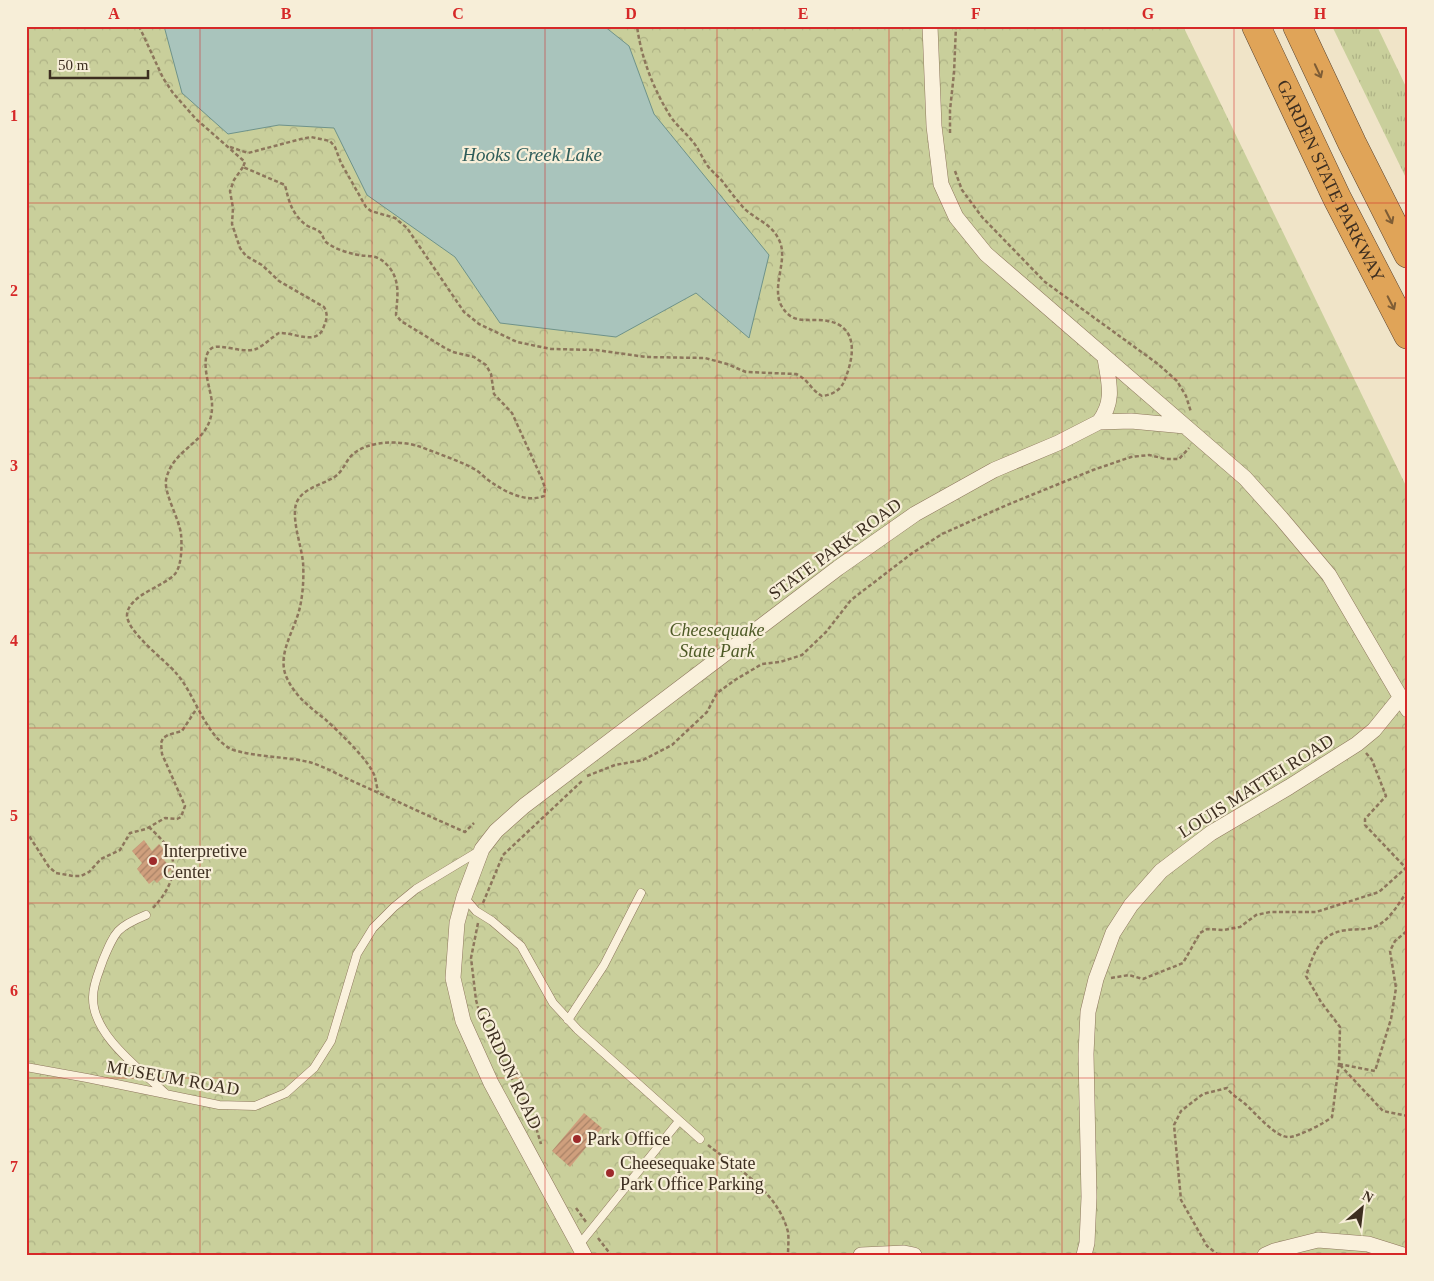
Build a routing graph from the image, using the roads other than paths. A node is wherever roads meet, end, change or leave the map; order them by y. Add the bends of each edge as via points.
1 (930, 26) edge
2 (1250, 26) edge
3 (1256, 26) edge
4 (1297, 26) edge
5 (1278, 72) junction
6 (1408, 254) edge
7 (1408, 335) edge
8 (1105, 358) junction
9 (1189, 421) junction
10 (1098, 422) junction
11 (1404, 704) edge
12 (566, 775) joint
13 (482, 849) junction
14 (641, 893) dead end
15 (464, 897) junction
16 (146, 915) road end
17 (568, 1020) junction
18 (26, 1067) edge
19 (166, 1094) junction
20 (679, 1121) junction
21 (700, 1138) road end
22 (581, 1250) edge
23 (861, 1255) edge
24 (914, 1255) edge
25 (1084, 1255) edge
26 (1265, 1255) edge
27 (1403, 1255) edge

1 - 8 street via 934,126 941,184 956,217 986,254
2 - 5 highway
3 - 5 highway, GARDEN STATE PARKWAY
4 -> 6 highway, GARDEN STATE PARKWAY
5 -> 7 highway, GARDEN STATE PARKWAY
8 - 9 street
8 - 10 street via 1110,399
9 - 10 street, STATE PARK ROAD
9 - 11 street via 1245,478 1329,575
10 - 12 street, STATE PARK ROAD via 994,470 915,514 838,568
11 - 25 street, LOUIS MATTEI ROAD via 1357,744 1211,833 1161,872 1131,905 1113,933 1088,1012 1089,1197
12 - 13 street, GORDON ROAD via 496,831
13 - 15 street, GORDON ROAD
13 - 19 lane, MUSEUM ROAD via 416,889 373,928 357,954 331,1041 314,1068 286,1093 255,1106 219,1105
14 - 17 lane via 604,965
15 - 17 lane via 521,946 553,1003
15 - 22 street, GORDON ROAD via 457,923 453,978 463,1021 491,1082
16 - 19 lane via 128,922 111,940 95,982 93,997 100,1025 108,1037
17 - 20 lane
18 - 19 lane, MUSEUM ROAD
20 - 21 lane
20 - 22 lane via 592,1230
23 - 24 street
26 - 27 street via 1318,1240 1368,1244

